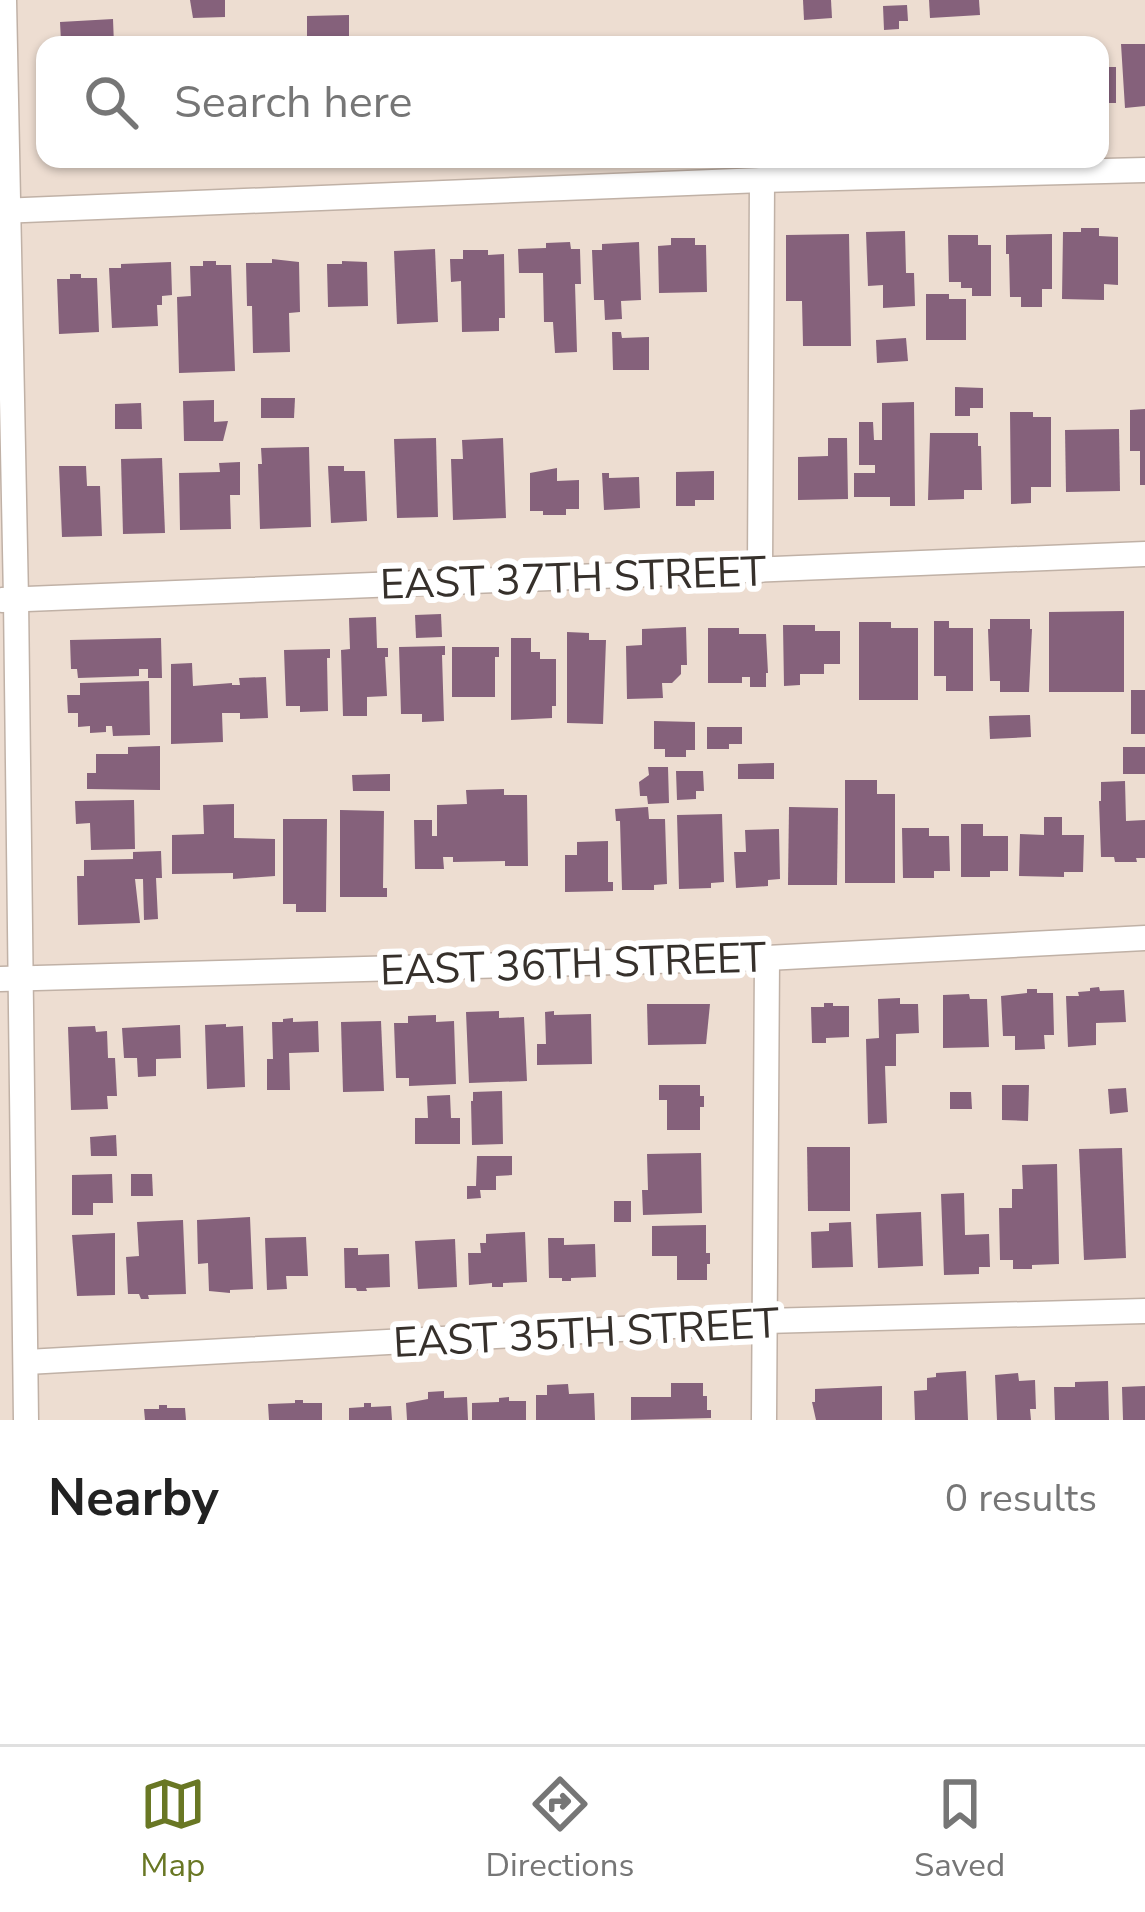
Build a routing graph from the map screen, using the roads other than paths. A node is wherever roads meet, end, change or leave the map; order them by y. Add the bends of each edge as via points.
1 (4, 0) edge
2 (1145, 170) edge
3 (762, 180) junction
4 (4, 212) edge
5 (1145, 554) edge
6 (760, 569) junction
7 (8, 599) edge
8 (1145, 938) edge
9 (767, 958) junction
10 (10, 979) edge
11 (1145, 1311) edge
12 (765, 1322) junction
13 (27, 1362) junction
14 (26, 1420) edge
15 (764, 1420) edge

1 - 4 street
2 - 3 street
3 - 4 street
3 - 6 street
4 - 7 street
5 - 6 street, EAST 37TH STREET
6 - 7 street, EAST 37TH STREET
7 - 10 street
8 - 9 street, EAST 36TH STREET
9 - 10 street, EAST 36TH STREET
9 - 12 street
10 - 13 street
11 - 12 street, EAST 35TH STREET
12 - 13 street, EAST 35TH STREET
12 - 15 street
13 - 14 street

